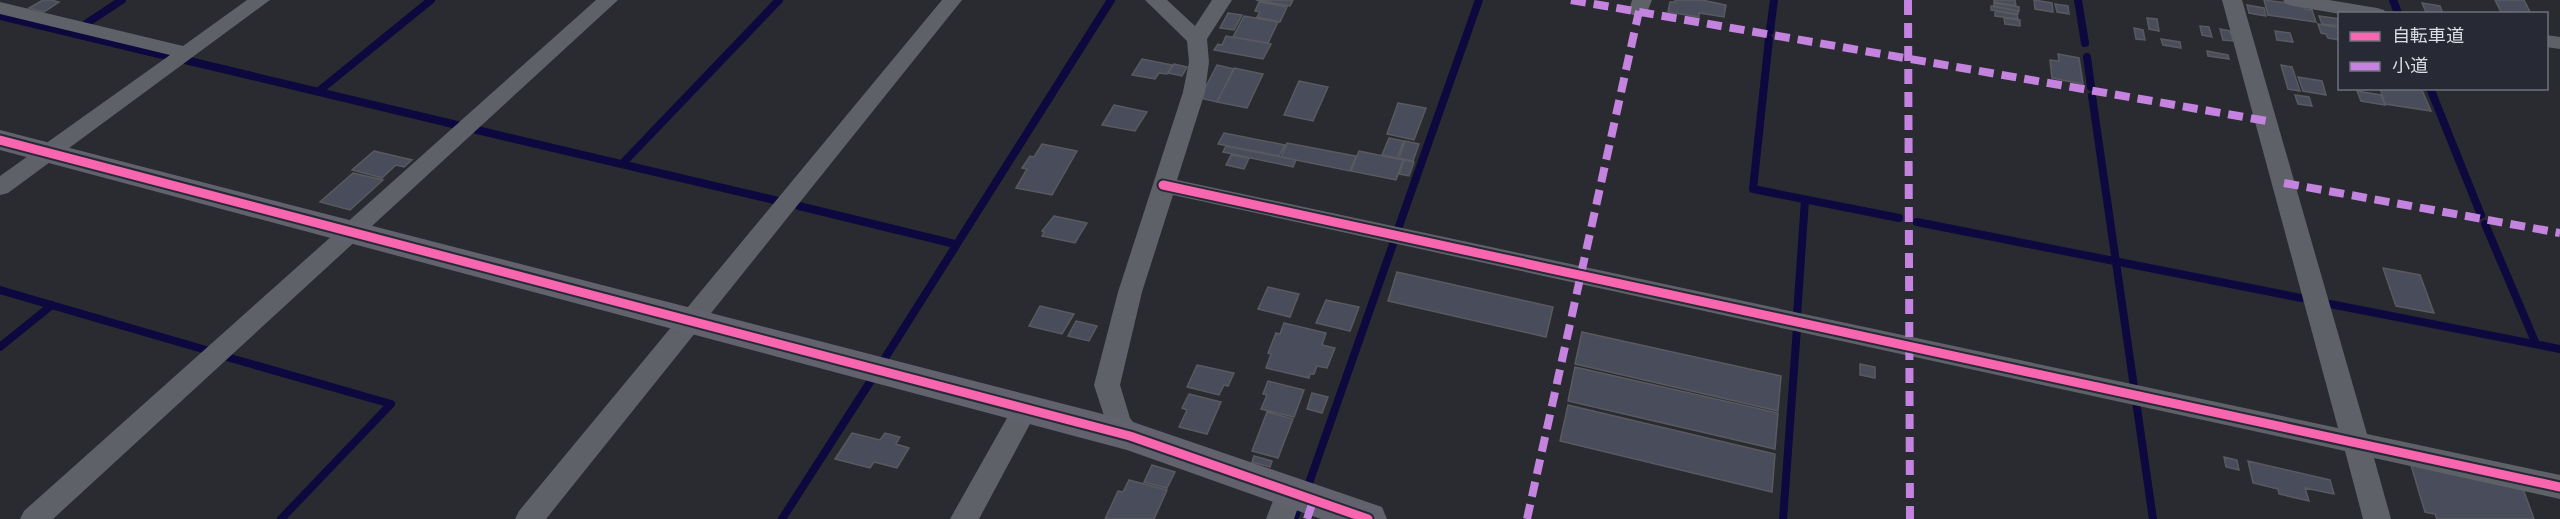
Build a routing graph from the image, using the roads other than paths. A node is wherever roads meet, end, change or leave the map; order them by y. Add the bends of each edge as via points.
1 (260, 0) edge
2 (608, 0) edge
3 (952, 0) edge
4 (1155, 0) edge
5 (1222, 0) edge
6 (2232, 0) edge
7 (2293, 0) edge
8 (0, 8) edge
9 (2365, 12) edge
10 (1197, 39) junction
11 (187, 52) junction
12 (0, 140) edge
13 (47, 153) junction
14 (1163, 185) junction
15 (0, 187) edge
16 (351, 232) junction
17 (690, 321) junction
18 (1025, 409) junction
19 (1131, 436) junction
20 (2356, 443) junction
21 (2560, 486) edge
22 (1284, 506) edge
23 (34, 519) edge
24 (529, 519) edge
25 (964, 519) edge
26 (1368, 519) edge
27 (2377, 519) edge

1 - 11 street
2 - 16 street
3 - 17 street
4 - 10 street
5 - 10 street
6 - 20 street
7 - 9 street
8 - 11 street
10 - 14 street via 1199,62 1194,92
11 - 13 street
12 - 13 street
13 - 15 street
13 - 16 street
14 - 19 street via 1107,385 1118,423
14 - 20 street
16 - 17 street
16 - 23 street
17 - 18 street
17 - 24 street
18 - 19 street
18 - 25 street
19 - 22 street
20 - 21 street
20 - 27 street
22 - 26 street

